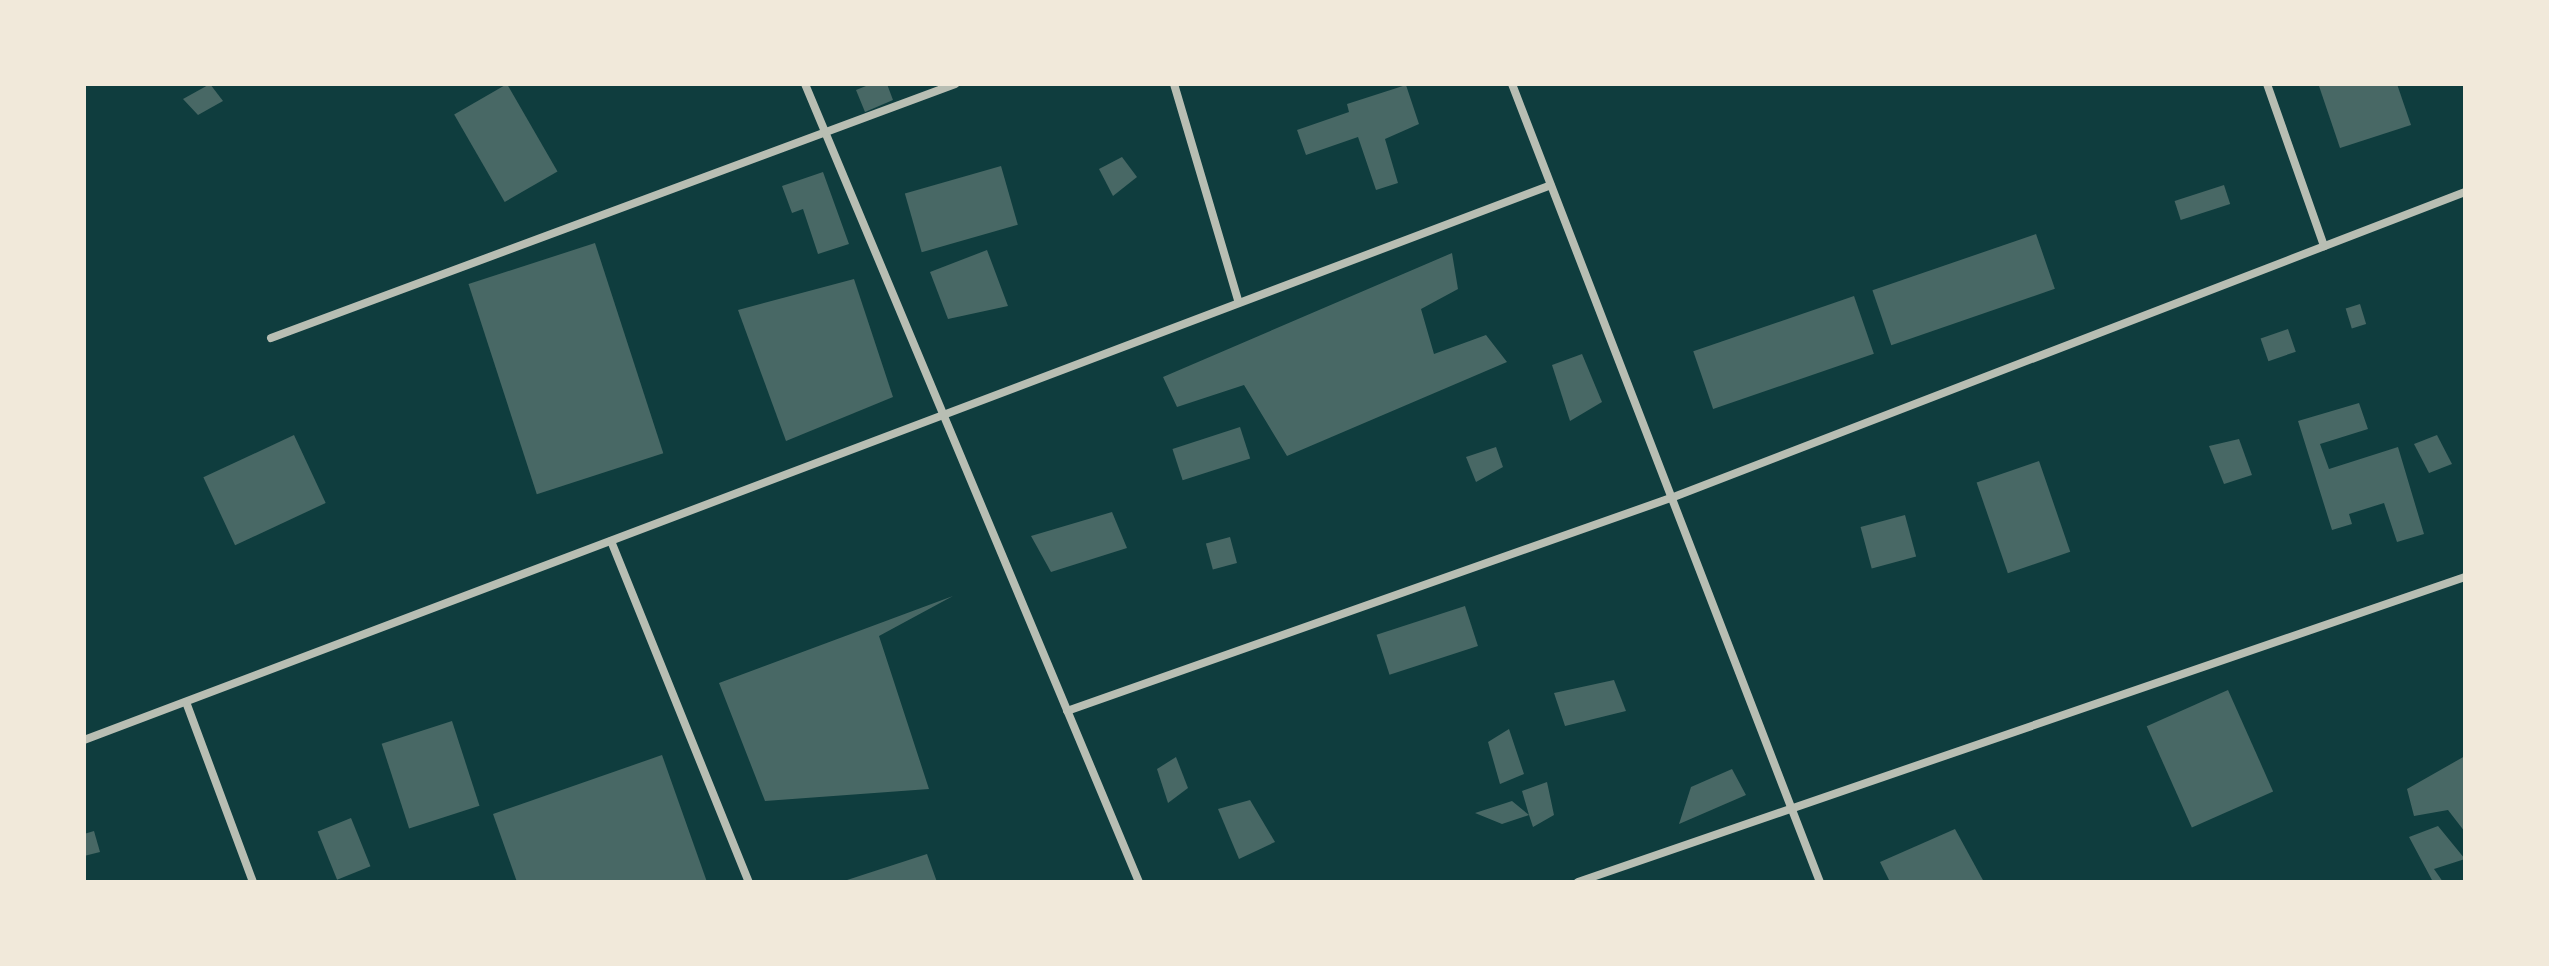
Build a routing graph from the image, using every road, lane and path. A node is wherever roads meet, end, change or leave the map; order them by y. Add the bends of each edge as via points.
1 (805, 84) edge
2 (955, 84) edge
3 (1174, 84) edge
4 (1512, 84) edge
5 (2267, 84) edge
6 (825, 132) junction
7 (1551, 185) junction
8 (2465, 192) edge
9 (2324, 246) junction
10 (1239, 303) junction
11 (271, 338) dead end
12 (943, 415) junction
13 (1671, 498) junction
14 (611, 541) junction
15 (2465, 577) edge
16 (186, 702) junction
17 (1067, 711) junction
18 (84, 740) edge
19 (1791, 809) junction
20 (253, 882) edge
21 (749, 882) edge
22 (1139, 882) edge
23 (1578, 882) edge
24 (1820, 882) edge

1 - 6 street
2 - 6 street
3 - 10 street
4 - 7 street
5 - 9 street
6 - 11 street
6 - 12 street
7 - 10 street
7 - 13 street
8 - 9 street
9 - 13 street
10 - 12 street
12 - 14 street
12 - 17 street
13 - 17 street
13 - 19 street
14 - 16 street
14 - 21 street
15 - 19 street
16 - 18 street
16 - 20 street
17 - 22 street
19 - 23 street
19 - 24 street

